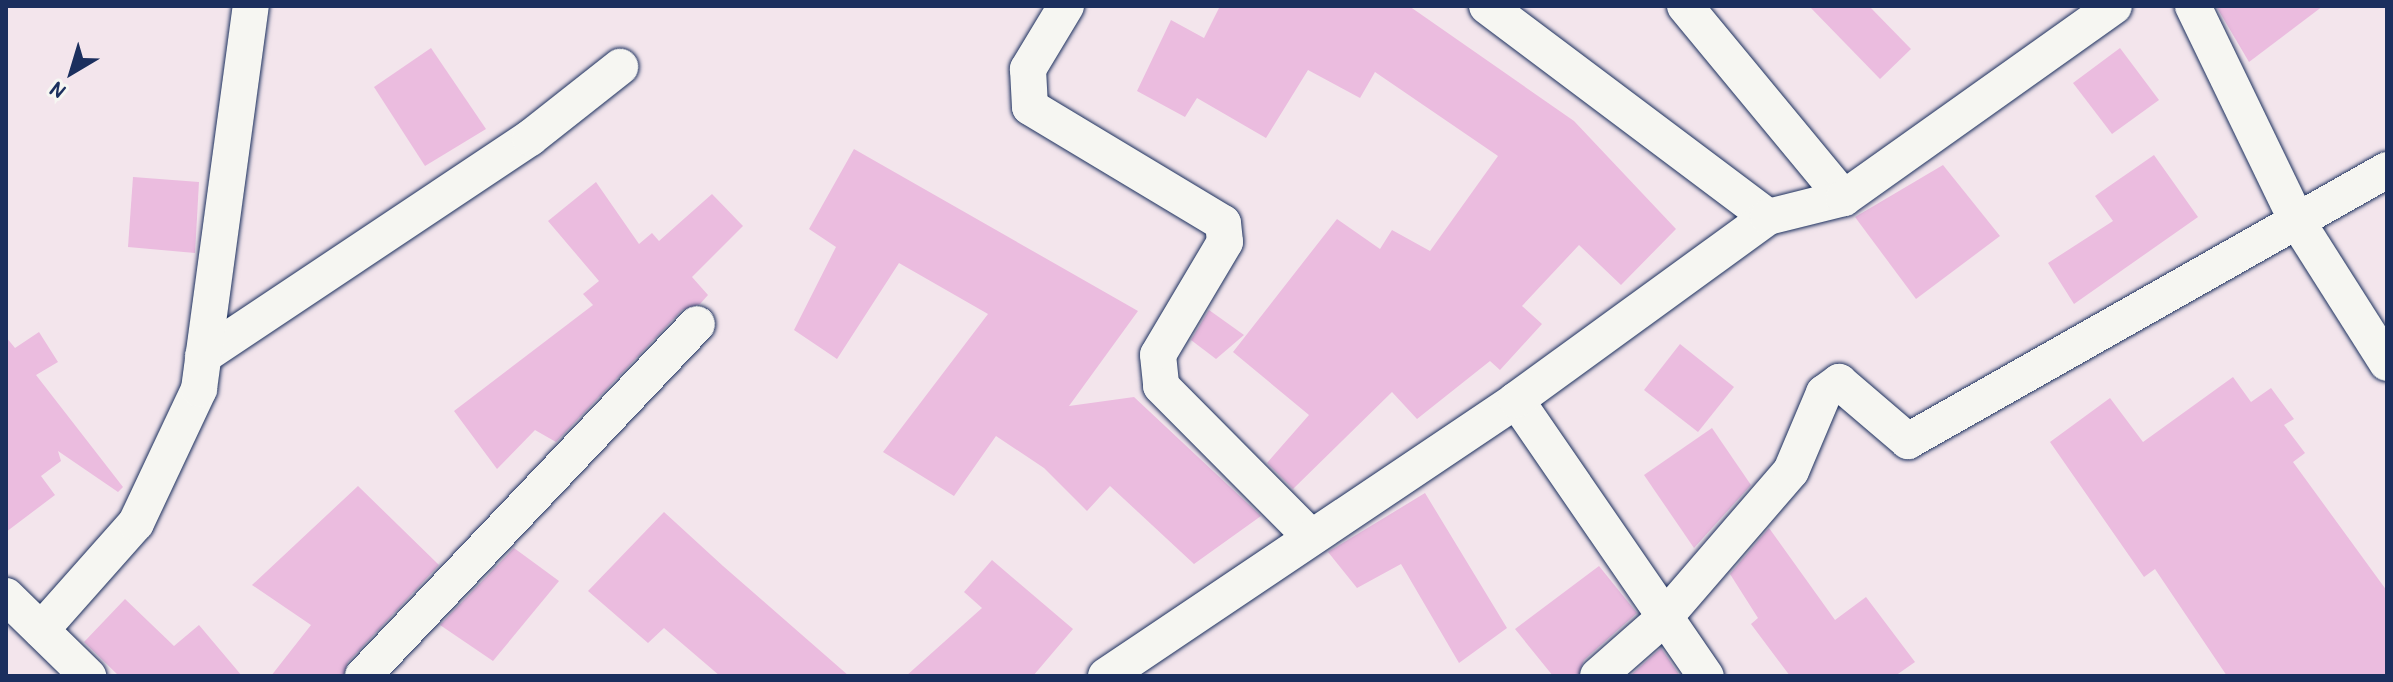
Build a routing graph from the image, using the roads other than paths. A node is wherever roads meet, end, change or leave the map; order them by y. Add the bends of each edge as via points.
1 (251, 6) edge
2 (1066, 6) edge
3 (1487, 6) edge
4 (1685, 6) edge
5 (2114, 6) edge
6 (2193, 6) edge
7 (620, 67) dead end
8 (2387, 170) edge
9 (1844, 198) junction
10 (1768, 217) junction
11 (2297, 221) junction
12 (697, 324) dead end
13 (203, 356) junction
14 (2387, 363) edge
15 (1516, 400) junction
16 (1311, 537) junction
17 (6, 596) edge
18 (1664, 618) junction
19 (41, 630) junction
20 (88, 676) edge
21 (363, 676) edge
22 (1106, 676) edge
23 (1598, 676) edge
24 (1706, 676) edge

1 - 13 street
2 - 16 street via 1028,69 1030,107 1223,223 1225,242 1158,355 1161,386
3 - 10 street
4 - 9 street
5 - 9 street
6 - 11 street
7 - 13 street via 530,138
8 - 11 street
9 - 10 street
10 - 15 street
11 - 14 street
11 - 18 street via 1908,441 1839,382 1824,393 1791,471
12 - 21 street
13 - 19 street via 199,389 136,523
15 - 16 street
15 - 18 street
16 - 22 street
17 - 19 street
18 - 23 street
18 - 24 street
19 - 20 street

